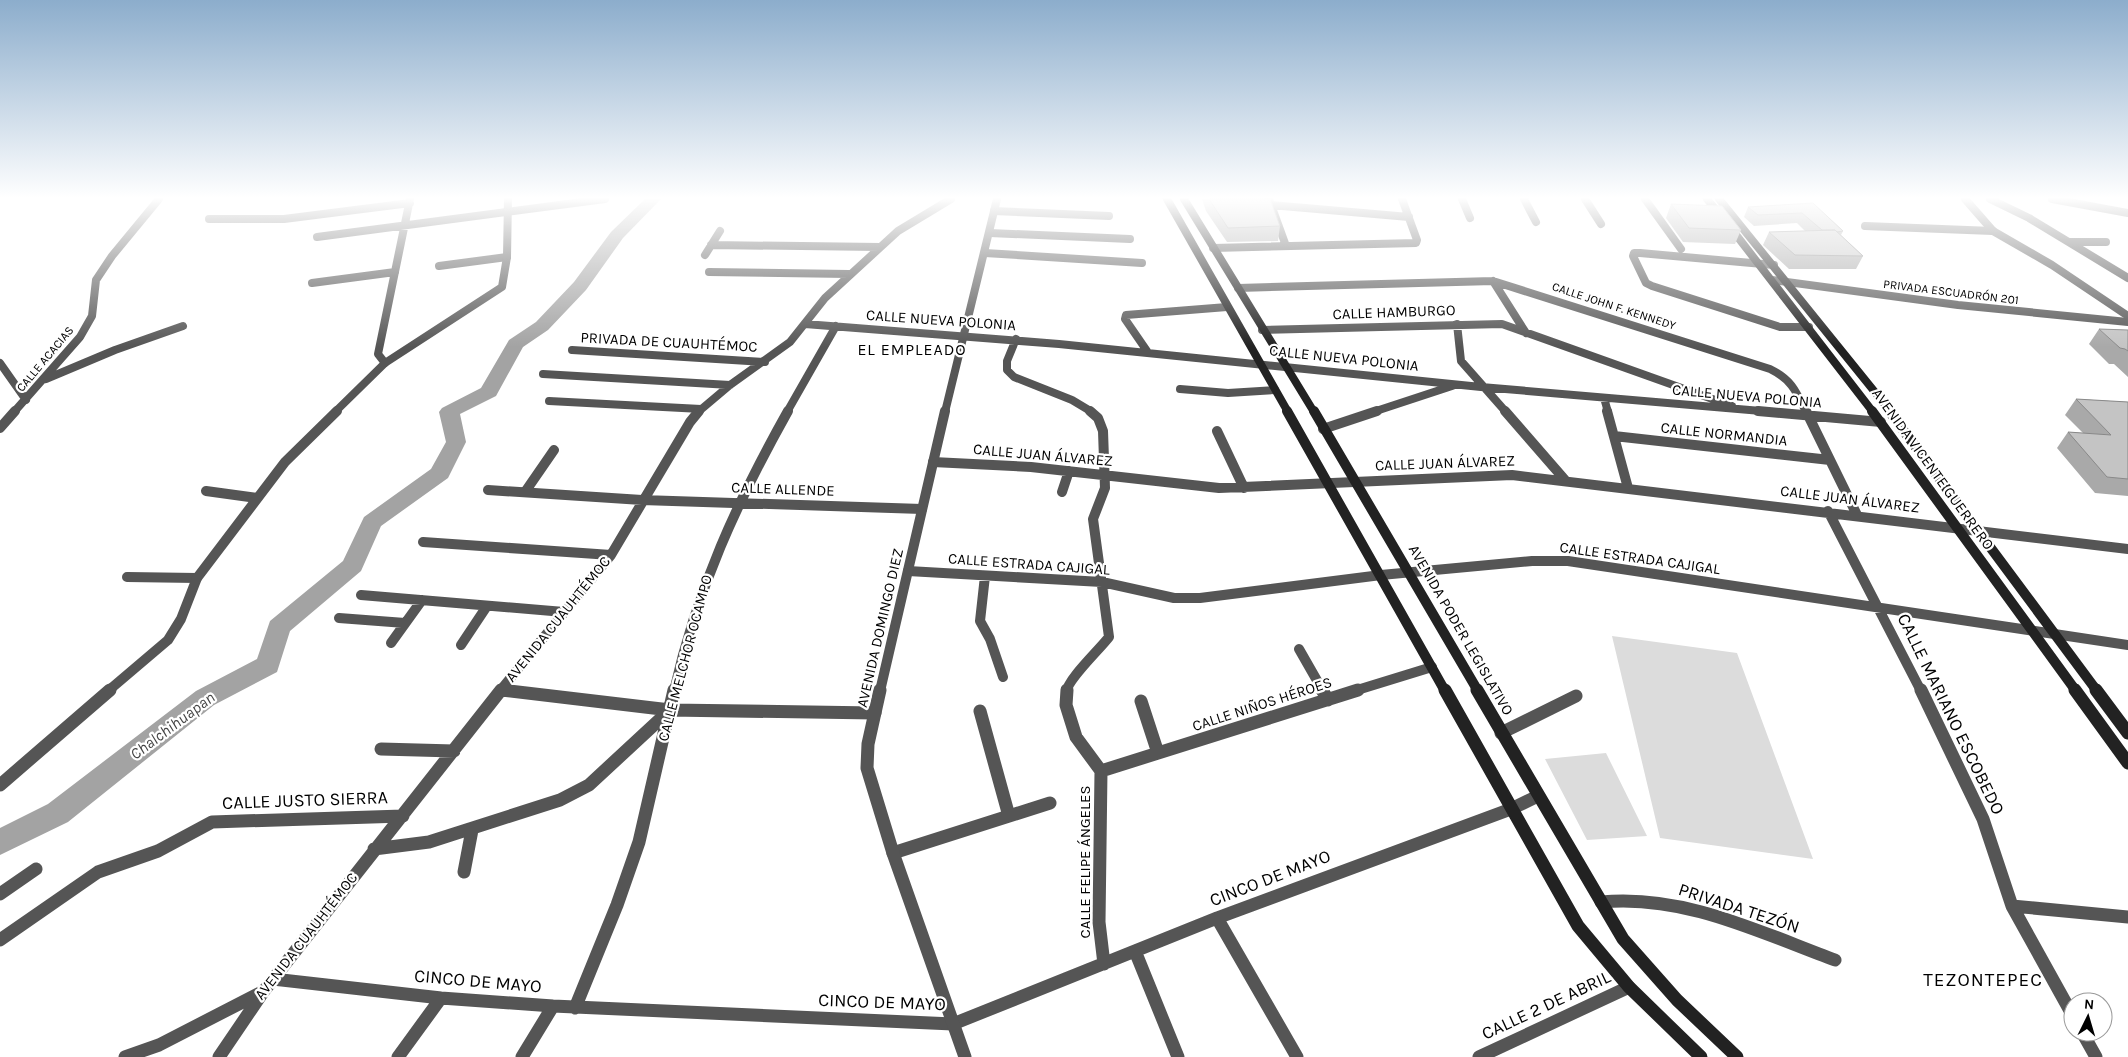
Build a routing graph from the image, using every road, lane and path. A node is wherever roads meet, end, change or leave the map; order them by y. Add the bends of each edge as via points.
1 (118, 248) edge
2 (400, 248) edge
3 (506, 248) edge
4 (709, 248) edge
5 (878, 248) edge
6 (986, 248) edge
7 (1194, 248) edge
8 (1213, 248) edge
9 (1747, 248) edge
10 (1760, 248) edge
11 (2024, 248) edge
12 (2079, 248) edge
13 (985, 253) junction
14 (705, 255) dead end
15 (506, 257) junction
16 (1142, 263) dead end
17 (1760, 264) junction
18 (1774, 265) junction
19 (439, 266) dead end
20 (396, 272) junction
21 (709, 272) dead end
22 (849, 274) junction
23 (2128, 278) edge
24 (1772, 280) junction
25 (1492, 281) junction
26 (1789, 282) junction
27 (312, 283) dead end
28 (1238, 288) junction
29 (1227, 307) junction
30 (2128, 316) edge
31 (2128, 322) edge
32 (805, 324) junction
33 (1457, 324) junction
34 (183, 326) dead end
35 (836, 326) junction
36 (1809, 327) junction
37 (1262, 330) junction
38 (1526, 332) junction
39 (963, 334) junction
40 (1016, 339) junction
41 (572, 350) dead end
42 (1147, 352) junction
43 (765, 362) junction
44 (1259, 362) junction
45 (0, 363) edge
46 (385, 363) junction
47 (1283, 364) junction
48 (543, 374) dead end
49 (45, 380) junction
50 (1457, 384) junction
51 (730, 385) junction
52 (1482, 387) junction
53 (1180, 389) dead end
54 (1275, 390) junction
55 (1604, 398) junction
56 (26, 400) junction
57 (549, 401) dead end
58 (701, 409) junction
59 (1737, 409) junction
60 (1808, 415) junction
61 (1881, 422) junction
62 (0, 428) edge
63 (1323, 429) junction
64 (1217, 431) dead end
65 (1614, 436) junction
66 (554, 450) dead end
67 (1830, 460) junction
68 (933, 462) junction
69 (1069, 471) junction
70 (1106, 475) junction
71 (1565, 480) junction
72 (1357, 482) junction
73 (1329, 484) junction
74 (1244, 488) junction
75 (1628, 488) junction
76 (488, 490) dead end
77 (206, 491) dead end
78 (525, 492) junction
79 (1062, 492) dead end
80 (257, 498) junction
81 (642, 500) junction
82 (739, 503) junction
83 (922, 509) junction
84 (1828, 511) junction
85 (1857, 515) junction
86 (1957, 528) junction
87 (1978, 530) junction
88 (423, 542) dead end
89 (2128, 550) edge
90 (611, 555) junction
91 (908, 571) junction
92 (1410, 573) junction
93 (1381, 575) junction
94 (985, 576) junction
95 (127, 577) dead end
96 (197, 578) junction
97 (1102, 582) junction
98 (361, 595) dead end
99 (422, 600) junction
100 (488, 606) junction
101 (1877, 609) junction
102 (564, 612) junction
103 (339, 618) dead end
104 (405, 623) junction
105 (2034, 631) junction
106 (2055, 634) junction
107 (391, 643) dead end
108 (461, 645) dead end
109 (2128, 645) edge
110 (1299, 649) dead end
111 (1432, 667) junction
112 (1003, 677) dead end
113 (501, 690) junction
114 (1576, 696) dead end
115 (1328, 700) junction
116 (1141, 701) dead end
117 (670, 710) junction
118 (980, 711) dead end
119 (875, 713) junction
120 (2098, 720) junction
121 (2126, 727) edge
122 (1501, 733) junction
123 (381, 749) dead end
124 (454, 751) junction
125 (1158, 753) junction
126 (2128, 763) edge
127 (1101, 771) junction
128 (0, 785) edge
129 (1538, 796) junction
130 (1050, 803) dead end
131 (1511, 809) junction
132 (403, 816) junction
133 (1009, 816) junction
134 (472, 830) junction
135 (374, 850) junction
136 (893, 853) junction
137 (36, 869) dead end
138 (464, 872) dead end
139 (0, 894) edge
140 (1601, 902) junction
141 (2012, 906) junction
142 (2128, 917) edge
143 (1217, 918) junction
144 (0, 940) edge
145 (1136, 951) junction
146 (1835, 960) dead end
147 (1104, 964) junction
148 (273, 979) junction
149 (1630, 987) junction
150 (263, 992) junction
151 (441, 998) junction
152 (2063, 998) edge
153 (553, 1006) junction
154 (575, 1008) junction
155 (953, 1024) junction
156 (2088, 1042) edge
157 (125, 1057) edge
158 (219, 1057) edge
159 (398, 1057) edge
160 (522, 1057) edge
161 (965, 1057) edge
162 (1178, 1057) edge
163 (1297, 1057) edge
164 (1479, 1057) edge
165 (1701, 1057) edge
166 (1737, 1057) edge
167 (2096, 1057) edge

1 - 49 street, CALLE ACACIAS via 96,280 92,316 80,337
2 - 20 street
3 - 15 street
4 - 14 street
5 - 22 street, AVENIDA CUAUHTÉMOC
6 - 13 street, AVENIDA DOMINGO DIEZ
7 - 29 main road
8 - 28 main road, AVENIDA PODER LEGISLATIVO
9 - 17 main road, AVENIDA VICENTE GUERRERO
10 - 18 main road, AVENIDA VICENTE GUERRERO
11 - 30 street
12 - 23 street
13 - 16 street
13 - 39 street, AVENIDA DOMINGO DIEZ
15 - 19 street
15 - 46 street via 504,283 499,291
17 - 18 street
17 - 24 main road, AVENIDA VICENTE GUERRERO
17 - 36 street via 1634,253 1646,283 1652,286 1780,326
18 - 26 main road, AVENIDA VICENTE GUERRERO
20 - 27 street
20 - 46 street via 378,354
21 - 22 street
22 - 32 street, AVENIDA CUAUHTÉMOC
24 - 26 street, PRIVADA ESCUADRÓN 201
24 - 36 main road, AVENIDA VICENTE GUERRERO
25 - 28 street, CALLE JOHN F. KENNEDY
25 - 38 street
25 - 60 street, CALLE JOHN F. KENNEDY via 1770,369 1793,385
26 - 31 street, PRIVADA ESCUADRÓN 201 via 1958,305
26 - 87 main road, AVENIDA VICENTE GUERRERO
28 - 37 main road, AVENIDA PODER LEGISLATIVO
29 - 42 street via 1126,315 1125,319
29 - 44 main road
32 - 35 street, CALLE NUEVA POLONIA
32 - 43 street, AVENIDA CUAUHTÉMOC via 790,342
33 - 37 street, CALLE HAMBURGO
33 - 38 street, CALLE HAMBURGO via 1502,324
33 - 52 street via 1461,361
34 - 49 street
35 - 39 street, CALLE NUEVA POLONIA
35 - 82 street, CALLE MELCHOR OCAMPO
36 - 61 main road, AVENIDA VICENTE GUERRERO
37 - 47 main road, AVENIDA PODER LEGISLATIVO
38 - 59 street, CALLE HAMBURGO
39 - 40 street, CALLE NUEVA POLONIA
39 - 68 street, AVENIDA DOMINGO DIEZ
40 - 42 street, CALLE NUEVA POLONIA
40 - 70 street, CALLE FELIPE ÁNGELES via 1007,361 1007,370 1014,377 1072,400 1098,418 1105,442
41 - 43 street, PRIVADA DE CUAUHTÉMOC
42 - 44 street, CALLE NUEVA POLONIA
43 - 51 street, AVENIDA CUAUHTÉMOC
44 - 47 street, CALLE NUEVA POLONIA
44 - 54 main road
45 - 56 street
46 - 80 street via 285,462
47 - 50 street, CALLE NUEVA POLONIA
47 - 63 main road, AVENIDA PODER LEGISLATIVO
48 - 51 street
49 - 56 street, CALLE ACACIAS
50 - 52 street, CALLE NUEVA POLONIA
50 - 63 street
51 - 58 street, AVENIDA CUAUHTÉMOC
52 - 55 street, CALLE NUEVA POLONIA
52 - 71 street
53 - 54 street via 1228,393
54 - 73 main road
55 - 59 street, CALLE NUEVA POLONIA
55 - 65 street
56 - 62 street, CALLE ACACIAS
57 - 58 street
58 - 81 street, AVENIDA CUAUHTÉMOC
59 - 60 street, CALLE NUEVA POLONIA
60 - 61 street, CALLE NUEVA POLONIA
60 - 67 street, CALLE JOHN F. KENNEDY
61 - 86 main road, AVENIDA VICENTE GUERRERO
63 - 72 main road, AVENIDA PODER LEGISLATIVO
64 - 74 street
65 - 67 street, CALLE NORMANDIA
65 - 75 street
66 - 78 street
67 - 85 street, CALLE JOHN F. KENNEDY
68 - 69 street, CALLE JUAN ÁLVAREZ
68 - 83 street, AVENIDA DOMINGO DIEZ
69 - 70 street, CALLE JUAN ÁLVAREZ
69 - 79 street
70 - 74 street, CALLE JUAN ÁLVAREZ
70 - 97 street, CALLE FELIPE ÁNGELES via 1105,488 1093,519
71 - 72 street, CALLE JUAN ÁLVAREZ via 1487,474
71 - 75 street, CALLE JUAN ÁLVAREZ
72 - 73 street, CALLE JUAN ÁLVAREZ
72 - 92 main road, AVENIDA PODER LEGISLATIVO
73 - 74 street, CALLE JUAN ÁLVAREZ
73 - 93 main road
75 - 84 street, CALLE JUAN ÁLVAREZ
76 - 78 street, CALLE ALLENDE
77 - 80 street
78 - 81 street, CALLE ALLENDE
80 - 96 street
81 - 82 street, CALLE ALLENDE
81 - 90 street, AVENIDA CUAUHTÉMOC
82 - 83 street, CALLE ALLENDE
82 - 117 street, CALLE MELCHOR OCAMPO via 708,572
83 - 91 street, AVENIDA DOMINGO DIEZ
84 - 85 street, CALLE JUAN ÁLVAREZ
84 - 101 street, CALLE MARIANO ESCOBEDO
85 - 86 street, CALLE JUAN ÁLVAREZ
86 - 87 street, CALLE JUAN ÁLVAREZ
86 - 105 main road, AVENIDA VICENTE GUERRERO
87 - 89 street, CALLE JUAN ÁLVAREZ
87 - 106 main road, AVENIDA VICENTE GUERRERO
88 - 90 street
90 - 102 street, AVENIDA CUAUHTÉMOC
91 - 94 street, CALLE ESTRADA CAJIGAL
91 - 119 street, AVENIDA DOMINGO DIEZ
92 - 93 street, CALLE ESTRADA CAJIGAL
92 - 101 street, CALLE ESTRADA CAJIGAL via 1532,561 1568,561
92 - 122 main road, AVENIDA PODER LEGISLATIVO
93 - 97 street, CALLE ESTRADA CAJIGAL via 1200,598 1174,598
93 - 111 main road
94 - 97 street, CALLE ESTRADA CAJIGAL
94 - 112 street via 980,621
95 - 96 street
96 - 128 street via 181,619 168,640
97 - 127 street, CALLE FELIPE ÁNGELES via 1109,637 1072,678 1066,706 1076,737
98 - 99 street
99 - 100 street
99 - 104 street
100 - 102 street
100 - 108 street
101 - 105 street, CALLE ESTRADA CAJIGAL
101 - 141 street, CALLE MARIANO ESCOBEDO via 1935,718 1983,819
102 - 113 street, AVENIDA CUAUHTÉMOC
103 - 104 street
104 - 107 street
105 - 106 street, CALLE ESTRADA CAJIGAL
105 - 120 main road, AVENIDA VICENTE GUERRERO
106 - 109 street, CALLE ESTRADA CAJIGAL
106 - 121 main road, AVENIDA VICENTE GUERRERO
110 - 115 street
111 - 115 street, CALLE NIÑOS HÉROES
111 - 131 main road
113 - 117 street
113 - 124 street, AVENIDA CUAUHTÉMOC
114 - 122 street
115 - 125 street, CALLE NIÑOS HÉROES
116 - 125 street
117 - 119 street
117 - 134 street via 589,785 560,800
117 - 154 street, CALLE MELCHOR OCAMPO via 639,841
118 - 133 street
119 - 136 street, AVENIDA DOMINGO DIEZ via 867,768
120 - 121 street
120 - 126 main road, AVENIDA VICENTE GUERRERO
122 - 129 main road, AVENIDA PODER LEGISLATIVO
123 - 124 street
124 - 132 street, AVENIDA CUAUHTÉMOC
125 - 127 street, CALLE NIÑOS HÉROES
127 - 147 street, CALLE FELIPE ÁNGELES via 1098,922
129 - 131 street, CINCO DE MAYO
129 - 140 main road, AVENIDA PODER LEGISLATIVO
130 - 133 street
131 - 143 street, CINCO DE MAYO
131 - 149 main road via 1578,926
132 - 135 street, AVENIDA CUAUHTÉMOC
132 - 144 street, CALLE JUSTO SIERRA via 212,822 158,852 98,872
133 - 136 street
134 - 135 street via 429,842
134 - 138 street
135 - 148 street, AVENIDA CUAUHTÉMOC
136 - 155 street, AVENIDA DOMINGO DIEZ
137 - 139 street
140 - 146 street, PRIVADA TEZÓN via 1617,898 1688,908
140 - 166 main road, AVENIDA PODER LEGISLATIVO via 1623,939 1649,969
141 - 142 street
141 - 152 street, CALLE MARIANO ESCOBEDO
143 - 145 street, CINCO DE MAYO
143 - 163 street
145 - 147 street, CINCO DE MAYO
145 - 162 street
147 - 155 street, CINCO DE MAYO
148 - 150 street, AVENIDA CUAUHTÉMOC
148 - 151 street, CINCO DE MAYO
149 - 164 street, CALLE 2 DE ABRIL
149 - 165 main road
150 - 157 street via 159,1045
150 - 158 street, AVENIDA CUAUHTÉMOC
151 - 153 street, CINCO DE MAYO
151 - 159 street
153 - 154 street, CINCO DE MAYO
153 - 160 street
154 - 155 street, CINCO DE MAYO
155 - 161 street, AVENIDA DOMINGO DIEZ
156 - 167 street

